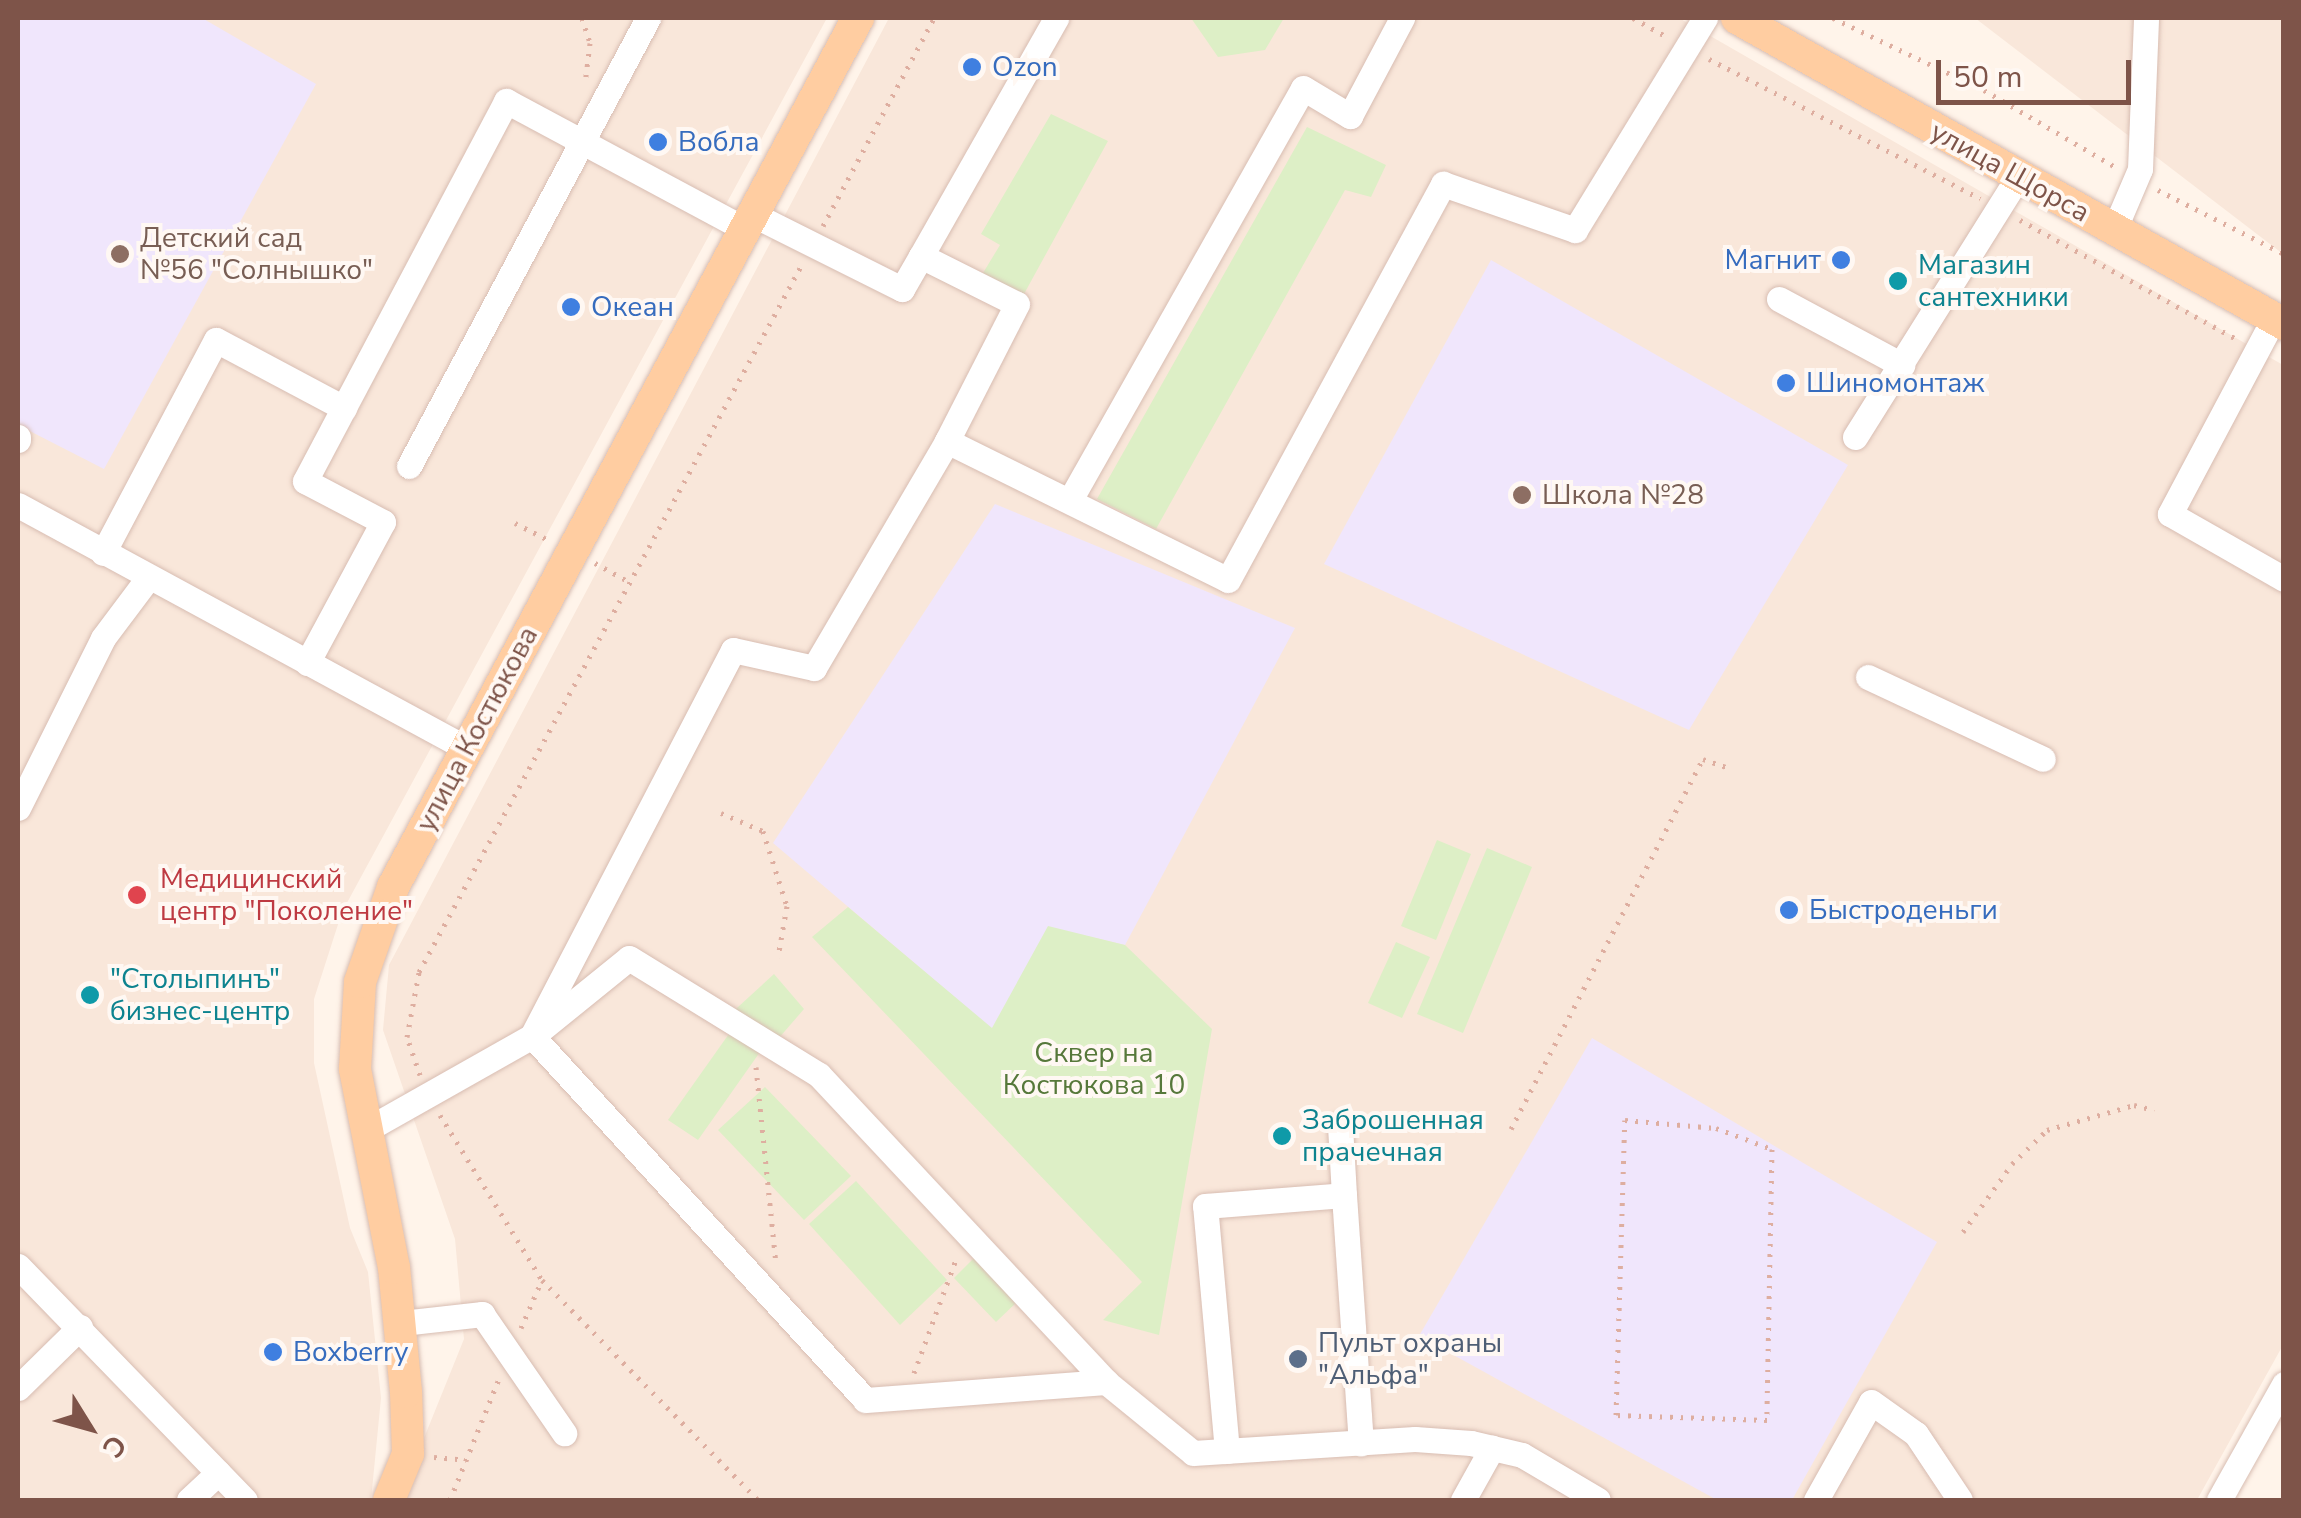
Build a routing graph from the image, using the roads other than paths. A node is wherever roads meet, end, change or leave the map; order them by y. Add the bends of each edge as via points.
1 (648, 18) edge
2 (858, 18) edge
3 (1056, 18) edge
4 (1402, 18) edge
5 (1705, 18) edge
6 (1738, 18) edge
7 (2146, 18) edge
8 (580, 141) junction
9 (2018, 177) junction
10 (746, 221) junction
11 (2114, 230) junction
12 (921, 256) junction
13 (1779, 299) dead end
14 (2280, 316) edge
15 (1902, 364) junction
16 (344, 408) junction
17 (1855, 437) dead end
18 (947, 441) junction
19 (409, 466) dead end
20 (1070, 500) junction
21 (18, 505) edge
22 (103, 554) junction
23 (148, 578) junction
24 (2284, 579) edge
25 (308, 663) junction
26 (1868, 677) dead end
27 (466, 748) junction
28 (2043, 759) dead end
29 (18, 808) edge
30 (532, 1036) junction
31 (1340, 1124) dead end
32 (366, 1130) junction
33 (1344, 1195) junction
34 (18, 1266) edge
35 (402, 1323) junction
36 (80, 1327) junction
37 (1106, 1382) junction
38 (2284, 1384) edge
39 (18, 1388) edge
40 (564, 1433) dead end
41 (1361, 1443) junction
42 (1492, 1448) junction
43 (1227, 1450) junction
44 (218, 1473) junction
45 (189, 1500) edge
46 (245, 1500) edge
47 (389, 1500) edge
48 (1462, 1500) edge
49 (1598, 1500) edge
50 (1816, 1500) edge
51 (1960, 1500) edge
52 (2219, 1500) edge

1 - 8 street
2 - 10 main road, улица Костюкова
3 - 12 street
4 - 20 street via 1350,116 1303,88
5 - 20 street via 1575,230 1443,184 1228,580
6 - 9 main road, улица Щорса
7 - 11 street via 2147,108 2136,179
8 - 10 street
8 - 16 street via 506,101
8 - 19 street
9 - 11 main road, улица Щорса
9 - 15 street
10 - 12 street via 902,289
10 - 27 main road, улица Костюкова
11 - 14 main road, улица Щорса
12 - 18 street via 1017,304
13 - 15 street
14 - 24 street via 2170,514
15 - 17 street
16 - 22 street via 216,340
16 - 25 street via 306,481 382,522
18 - 20 street
18 - 30 street via 814,668 734,650
21 - 22 street
22 - 23 street
23 - 25 street
23 - 29 street via 103,638
25 - 27 street
26 - 28 street
27 - 32 main road, улица Костюкова via 392,887 360,982 354,1068
30 - 32 street
30 - 37 street via 866,1400
30 - 37 street via 628,958 819,1075
31 - 33 street
32 - 35 main road, улица Костюкова
33 - 41 street
33 - 43 street via 1205,1206
34 - 36 street
35 - 40 street via 482,1314
35 - 47 main road, улица Костюкова via 408,1454
36 - 39 street
36 - 44 street
37 - 43 street via 1193,1453
38 - 52 street
41 - 42 street via 1415,1439
41 - 43 street
42 - 48 street
42 - 49 street via 1522,1455
44 - 45 street
44 - 46 street
50 - 51 street via 1871,1402 1916,1434

